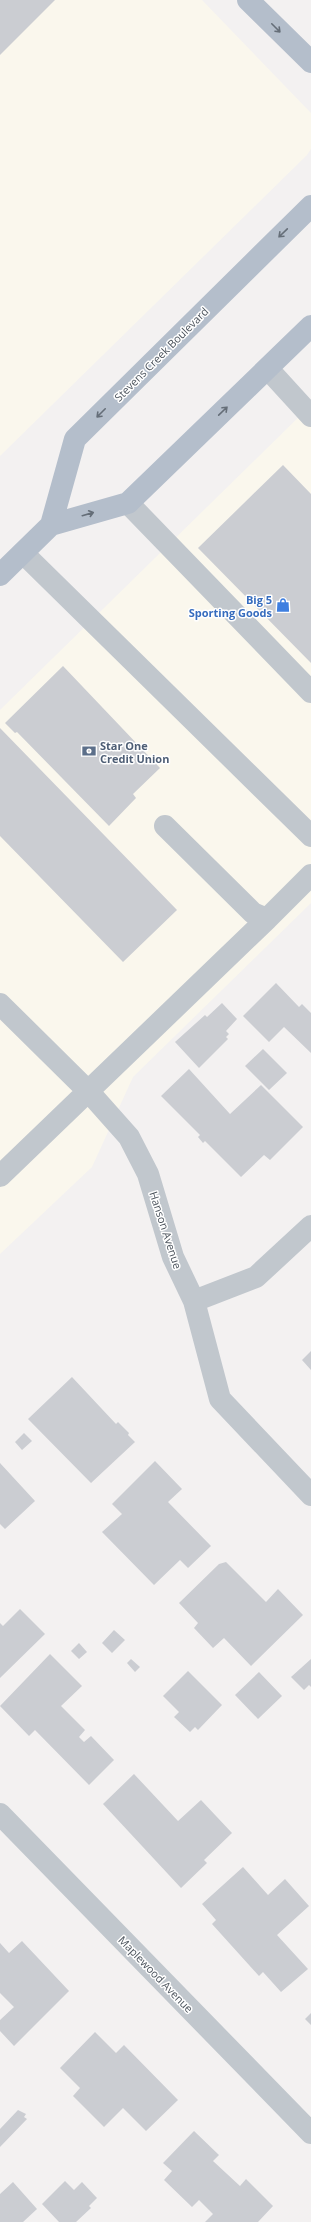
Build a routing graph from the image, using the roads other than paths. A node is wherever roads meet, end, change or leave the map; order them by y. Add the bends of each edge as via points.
1 (248, 0) edge
2 (311, 62) edge
3 (311, 206) edge
4 (311, 326) edge
5 (268, 369) junction
6 (311, 416) edge
7 (128, 503) junction
8 (51, 525) junction
9 (23, 552) junction
10 (0, 575) edge
11 (311, 692) edge
12 (165, 826) dead end
13 (311, 836) edge
14 (311, 875) edge
15 (267, 919) junction
16 (0, 1004) edge
17 (89, 1092) junction
18 (0, 1176) edge
19 (311, 1226) edge
20 (194, 1302) junction
21 (311, 1495) edge
22 (0, 1814) edge
23 (311, 2133) edge

1 -> 2 main road
3 -> 8 main road, Stevens Creek Boulevard via 75,439
4 - 5 main road
5 - 6 street
7 -> 5 main road
8 -> 7 main road
7 - 11 street
8 - 9 main road
9 - 10 main road
9 - 13 street
12 - 15 street via 254,914
14 - 15 street
15 - 17 street
16 - 17 street, Hanson Avenue
17 - 18 street
17 - 20 street, Hanson Avenue via 129,1137 148,1174 173,1256
19 - 20 street via 256,1277
20 - 21 street, Hanson Avenue via 220,1399
22 - 23 street, Maplewood Avenue

